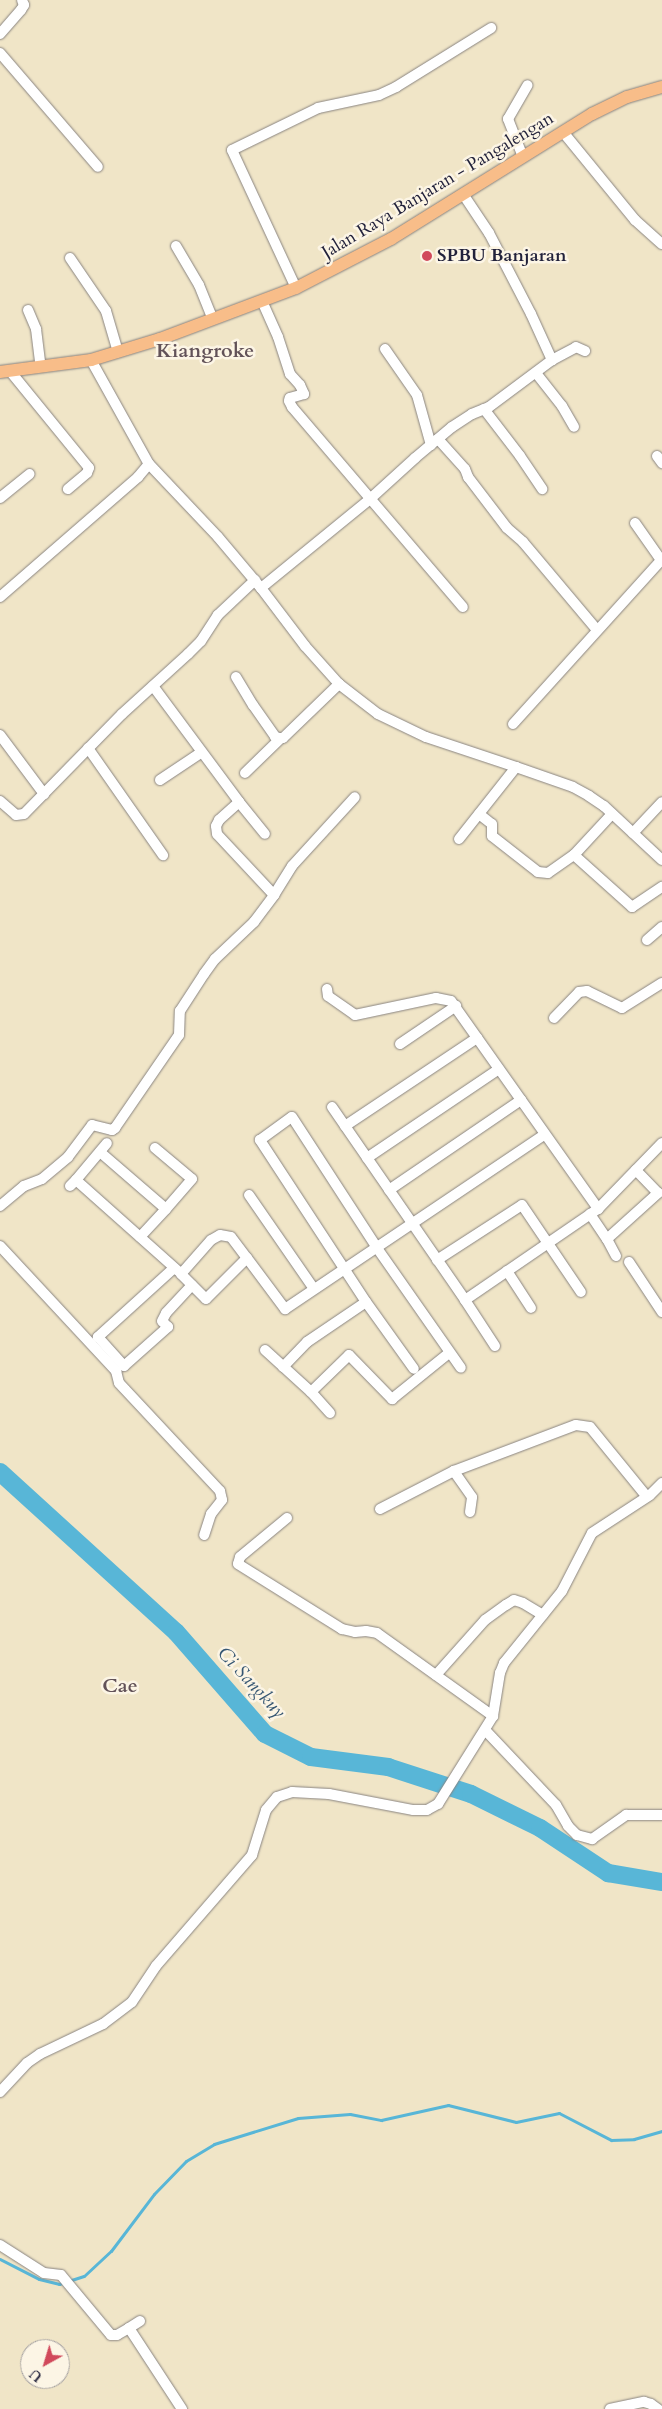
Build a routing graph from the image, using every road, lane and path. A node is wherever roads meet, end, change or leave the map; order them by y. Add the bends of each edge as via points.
1 (22, 0) edge
2 (491, 28) dead end
3 (0, 34) edge
4 (0, 53) edge
5 (528, 85) dead end
6 (662, 87) edge
7 (563, 132) junction
8 (523, 157) junction
9 (98, 167) dead end
10 (463, 194) junction
11 (662, 244) edge
12 (176, 246) dead end
13 (70, 258) dead end
14 (296, 288) junction
15 (262, 301) junction
16 (28, 310) dead end
17 (213, 319) junction
18 (385, 349) dead end
19 (585, 351) dead end
20 (118, 352) junction
21 (91, 360) junction
22 (552, 360) junction
23 (41, 367) junction
24 (5, 371) edge
25 (536, 373) junction
26 (484, 409) junction
27 (574, 427) dead end
28 (435, 442) junction
29 (149, 464) junction
30 (30, 474) dead end
31 (68, 489) dead end
32 (542, 489) dead end
33 (0, 498) edge
34 (370, 499) junction
35 (636, 523) dead end
36 (661, 559) edge
37 (258, 584) junction
38 (0, 597) edge
39 (463, 607) dead end
40 (597, 630) junction
41 (236, 677) dead end
42 (339, 684) junction
43 (154, 686) junction
44 (513, 724) dead end
45 (0, 735) edge
46 (281, 738) junction
47 (88, 748) junction
48 (202, 752) junction
49 (516, 767) junction
50 (245, 773) dead end
51 (160, 780) dead end
52 (44, 794) junction
53 (355, 797) dead end
54 (0, 801) edge
55 (239, 802) junction
56 (662, 802) edge
57 (479, 814) junction
58 (612, 814) junction
59 (633, 833) junction
60 (265, 834) dead end
61 (460, 839) dead end
62 (164, 855) dead end
63 (574, 855) junction
64 (662, 860) edge
65 (662, 887) edge
66 (274, 895) junction
67 (662, 927) edge
68 (647, 940) dead end
69 (662, 983) edge
70 (326, 990) dead end
71 (456, 1006) junction
72 (554, 1018) dead end
73 (477, 1038) junction
74 (400, 1044) dead end
75 (500, 1069) junction
76 (521, 1100) junction
77 (332, 1107) dead end
78 (345, 1126) junction
79 (545, 1134) junction
80 (107, 1143) dead end
81 (662, 1143) edge
82 (155, 1148) dead end
83 (100, 1152) junction
84 (367, 1158) junction
85 (636, 1170) junction
86 (389, 1190) junction
87 (249, 1195) dead end
88 (0, 1206) edge
89 (166, 1208) junction
90 (594, 1211) junction
91 (412, 1225) junction
92 (140, 1237) junction
93 (606, 1239) junction
94 (549, 1242) junction
95 (0, 1246) edge
96 (376, 1248) junction
97 (616, 1256) dead end
98 (247, 1258) junction
99 (437, 1260) junction
100 (628, 1262) dead end
101 (345, 1268) junction
102 (177, 1271) junction
103 (507, 1271) junction
104 (192, 1285) junction
105 (314, 1289) junction
106 (581, 1292) dead end
107 (465, 1300) junction
108 (366, 1302) junction
109 (531, 1308) dead end
110 (662, 1312) edge
111 (495, 1346) dead end
112 (265, 1350) dead end
113 (450, 1353) junction
114 (283, 1367) junction
115 (461, 1368) dead end
116 (414, 1369) dead end
117 (311, 1392) junction
118 (330, 1413) dead end
119 (454, 1471) junction
120 (661, 1487) edge
121 (647, 1496) junction
122 (380, 1509) dead end
123 (470, 1512) dead end
124 (287, 1518) dead end
125 (204, 1535) dead end
126 (543, 1615) junction
127 (436, 1675) junction
128 (493, 1716) junction
129 (486, 1730) junction
130 (662, 1815) edge
131 (0, 2092) edge
132 (0, 2245) edge
133 (140, 2321) dead end
134 (129, 2328) junction
135 (182, 2409) edge
136 (610, 2409) edge
137 (658, 2409) edge

1 - 3 street via 21,10
2 - 14 street via 396,88 379,95 318,108 232,150
4 - 9 street
5 - 8 street via 508,119
6 - 7 main road, Jalan Raya Banjaran - Pangalengan via 627,97
7 - 8 main road, Jalan Raya Banjaran - Pangalengan
7 - 11 street via 635,220
8 - 10 main road, Jalan Raya Banjaran - Pangalengan
10 - 14 main road, Jalan Raya Banjaran - Pangalengan via 361,256
10 - 22 street via 532,314
12 - 17 street via 199,285
13 - 20 street via 106,311
14 - 15 main road, Jalan Raya Banjaran - Pangalengan
15 - 17 main road, Jalan Raya Banjaran - Pangalengan
15 - 34 street via 290,374 304,394 290,398 292,407
16 - 23 street via 36,329
17 - 20 main road, Jalan Raya Banjaran - Pangalengan
18 - 28 street via 417,395
19 - 22 street via 576,347
20 - 21 main road, Jalan Raya Banjaran - Pangalengan
21 - 23 main road, Jalan Raya Banjaran - Pangalengan
21 - 29 street
22 - 25 street
23 - 24 main road, Jalan Raya Banjaran - Pangalengan
24 - 31 street via 88,468
25 - 26 street
25 - 27 street
26 - 28 street via 472,414
26 - 32 street
28 - 34 street
28 - 40 street via 465,469 507,528 523,542
29 - 37 street
29 - 38 street
30 - 33 street
34 - 37 street
34 - 39 street
35 - 36 street
36 - 40 street
37 - 42 street via 305,646
37 - 43 street via 218,615 201,641
40 - 44 street
41 - 46 street via 275,737
42 - 46 street
42 - 49 street via 378,714 426,737
43 - 47 street
43 - 48 street
45 - 52 street
46 - 50 street
47 - 52 street
47 - 62 street
48 - 51 street
48 - 55 street
49 - 57 street
49 - 58 street via 573,788
52 - 54 street via 20,816
53 - 66 street via 292,866
55 - 60 street
55 - 66 street via 219,820 217,834
56 - 59 street
57 - 61 street
57 - 63 street via 492,824 492,836 538,872 548,873
58 - 59 street
58 - 63 street
59 - 64 street
63 - 65 street via 632,907
66 - 88 street via 254,922 215,959 180,1011 179,1035 114,1128 92,1126 68,1156 48,1174 24,1186
67 - 68 street
69 - 72 street via 622,1008 587,991 579,992
70 - 71 street via 328,996 355,1015 436,998 451,1001
71 - 73 street
71 - 74 street
73 - 75 street
73 - 78 street
75 - 76 street
75 - 84 street
76 - 79 street
76 - 86 street
77 - 78 street
78 - 84 street
79 - 90 street
79 - 91 street
80 - 83 street
81 - 85 street
82 - 89 street via 192,1179
83 - 89 street
83 - 92 street via 73,1183
84 - 86 street
85 - 90 street
85 - 93 street via 658,1193
86 - 91 street
87 - 105 street
89 - 92 street
90 - 93 street
90 - 94 street
91 - 96 street
91 - 99 street
92 - 102 street
93 - 97 street
94 - 99 street via 522,1205
94 - 103 street
94 - 106 street
95 - 125 street via 116,1371 119,1382 220,1490 222,1500 211,1514
96 - 101 street
96 - 101 street via 292,1117 260,1140
96 - 113 street
98 - 102 street via 231,1237 220,1235
98 - 104 street via 206,1299
98 - 105 street via 285,1309
99 - 107 street
100 - 110 street
101 - 105 street
101 - 108 street
102 - 104 street
102 - 104 street via 98,1337 124,1366 168,1327 162,1321 166,1313
103 - 107 street
103 - 109 street
107 - 111 street
108 - 114 street via 307,1342
108 - 116 street
112 - 114 street
113 - 115 street
113 - 117 street via 392,1398 349,1355
114 - 117 street
117 - 118 street
119 - 121 street via 553,1432 584,1425 590,1427
119 - 122 street
119 - 123 street via 472,1497
120 - 121 street
121 - 126 street via 592,1533 562,1591
124 - 127 street via 240,1557 238,1564 342,1629 377,1632
126 - 127 street via 514,1600 485,1620
126 - 128 street via 504,1663
127 - 128 street
128 - 129 street
129 - 130 street via 556,1805 577,1835 592,1839 626,1815
129 - 131 street via 438,1804 427,1810 329,1794 292,1792 277,1798 266,1810 252,1856 156,1966 132,2002 103,2024 34,2059
132 - 134 street via 44,2273 61,2275 111,2335
133 - 134 street
134 - 135 street
136 - 137 street via 644,2402

